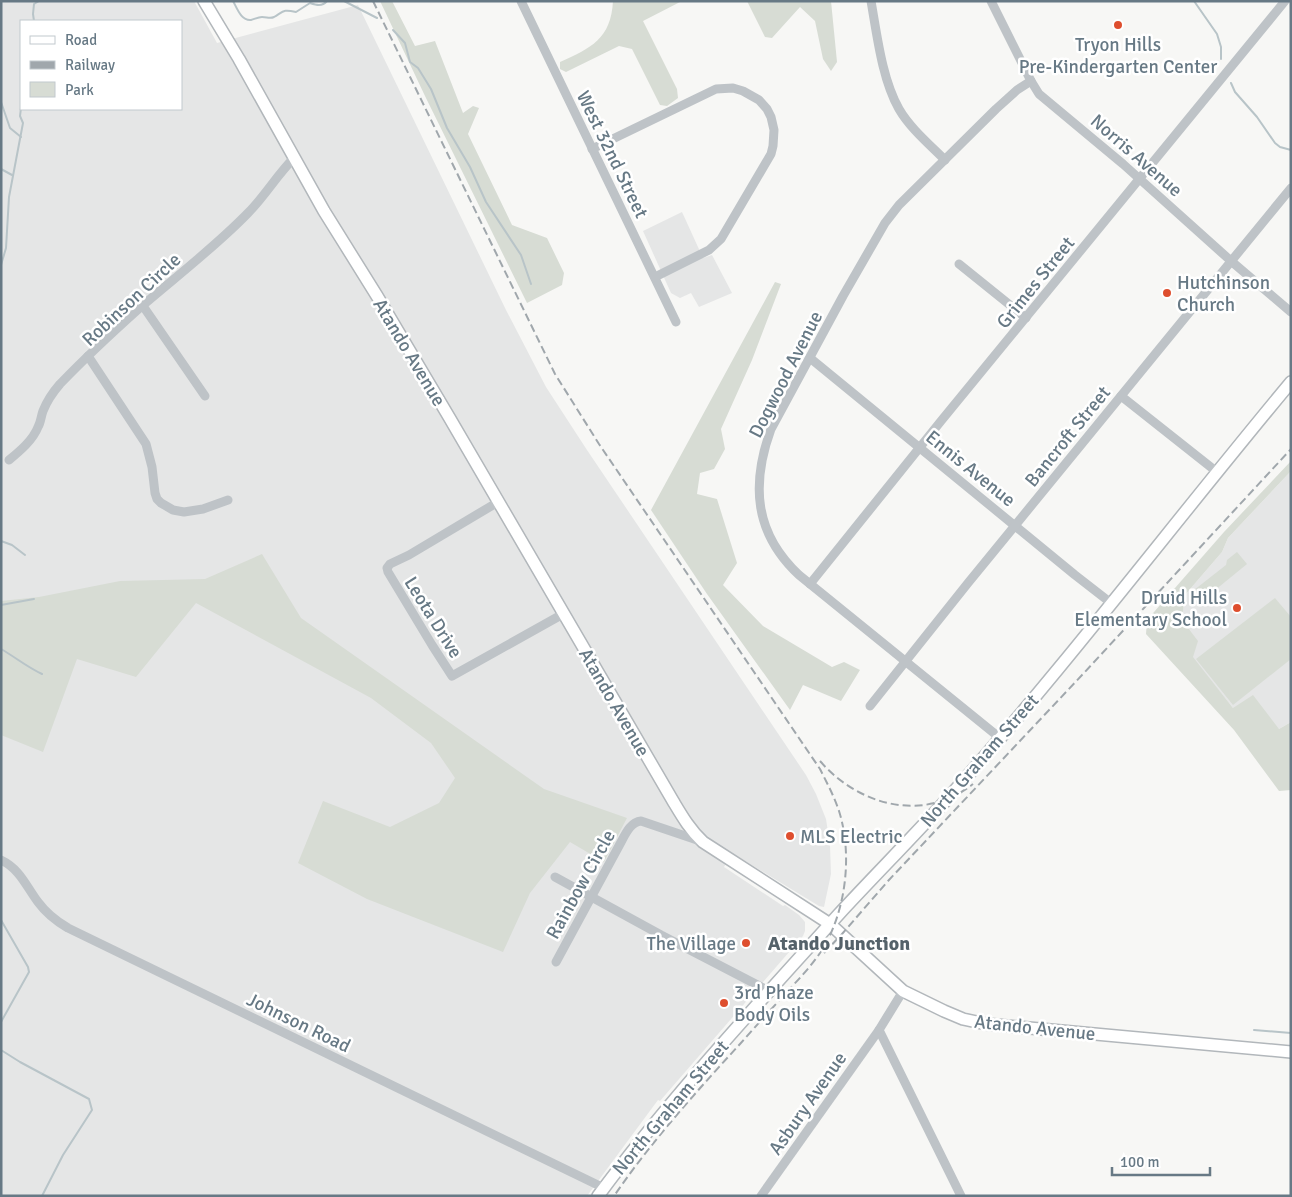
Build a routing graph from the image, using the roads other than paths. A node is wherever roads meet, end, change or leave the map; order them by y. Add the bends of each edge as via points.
1 (204, 1) edge
2 (521, 1) edge
3 (871, 1) edge
4 (991, 1) edge
5 (1284, 2) edge
6 (1031, 81) junction
7 (592, 149) junction
8 (294, 158) junction
9 (945, 160) junction
10 (1140, 179) junction
11 (1291, 188) edge
12 (1231, 260) junction
13 (959, 264) dead end
14 (655, 277) junction
15 (142, 306) junction
16 (1291, 312) edge
17 (1026, 318) junction
18 (676, 322) dead end
19 (88, 356) junction
20 (810, 358) junction
21 (1291, 382) edge
22 (205, 396) dead end
23 (1121, 396) junction
24 (921, 448) junction
25 (9, 460) dead end
26 (1217, 472) junction
27 (228, 500) dead end
28 (498, 502) junction
29 (1016, 526) junction
30 (810, 584) junction
31 (1111, 603) junction
32 (563, 614) junction
33 (906, 662) junction
34 (870, 706) dead end
35 (1000, 738) junction
36 (703, 842) junction
37 (1, 860) edge
38 (555, 877) dead end
39 (591, 897) junction
40 (830, 924) junction
41 (556, 962) dead end
42 (769, 991) junction
43 (903, 991) junction
44 (879, 1030) junction
45 (1291, 1052) edge
46 (601, 1192) edge
47 (762, 1196) edge
48 (961, 1196) edge

1 - 8 main road, Atando Avenue
2 - 7 street, West 32nd Street
3 - 9 street via 894,98 907,120
4 - 6 street, Norris Avenue
5 - 10 street, Grimes Street
6 - 9 street, Dogwood Avenue via 1017,90
6 - 10 street, Norris Avenue via 1043,98
7 - 14 street, West 32nd Street
7 - 14 street via 716,89 733,88 752,95 771,117 774,126 771,154 722,239 709,250
8 - 15 street, Robinson Circle via 248,213
8 - 28 main road, Atando Avenue
9 - 20 street, Dogwood Avenue via 887,220
10 - 12 street, Norris Avenue
10 - 17 street, Grimes Street
11 - 12 street, Bancroft Street
12 - 16 street, Norris Avenue
12 - 23 street, Bancroft Street
13 - 17 street
14 - 18 street, West 32nd Street
15 - 19 street, Robinson Circle
15 - 22 street
17 - 24 street, Grimes Street
19 - 25 street via 52,393 38,429
19 - 27 street, Robinson Circle via 146,444 157,499 173,510 184,512
20 - 24 street, Ennis Avenue
20 - 30 street, Dogwood Avenue via 771,429 760,464 759,489 763,522 770,540 787,564
21 - 26 main road, North Graham Street
23 - 26 street
23 - 29 street, Bancroft Street
24 - 29 street, Ennis Avenue
24 - 30 street, Grimes Street
26 - 31 main road, North Graham Street
28 - 32 main road, Atando Avenue
28 - 32 street, Leota Drive via 390,564 388,572 452,676
29 - 31 street, Ennis Avenue
29 - 33 street, Bancroft Street
30 - 33 street, Dogwood Avenue
31 - 35 main road, North Graham Street
32 - 36 main road, Atando Avenue via 688,827
33 - 34 street, Bancroft Street
33 - 35 street, Dogwood Avenue
35 - 40 main road, North Graham Street
36 - 39 street, Rainbow Circle via 634,822
36 - 40 main road, Atando Avenue
37 - 46 street, Johnson Road via 17,871 47,913 74,932
38 - 39 street
39 - 41 street, Rainbow Circle
39 - 42 street
40 - 42 main road, North Graham Street
40 - 43 main road, Atando Avenue
42 - 46 main road, North Graham Street via 682,1090
43 - 44 street, Asbury Avenue
43 - 45 main road, Atando Avenue via 944,1012 986,1024
44 - 47 street, Asbury Avenue
44 - 48 street

